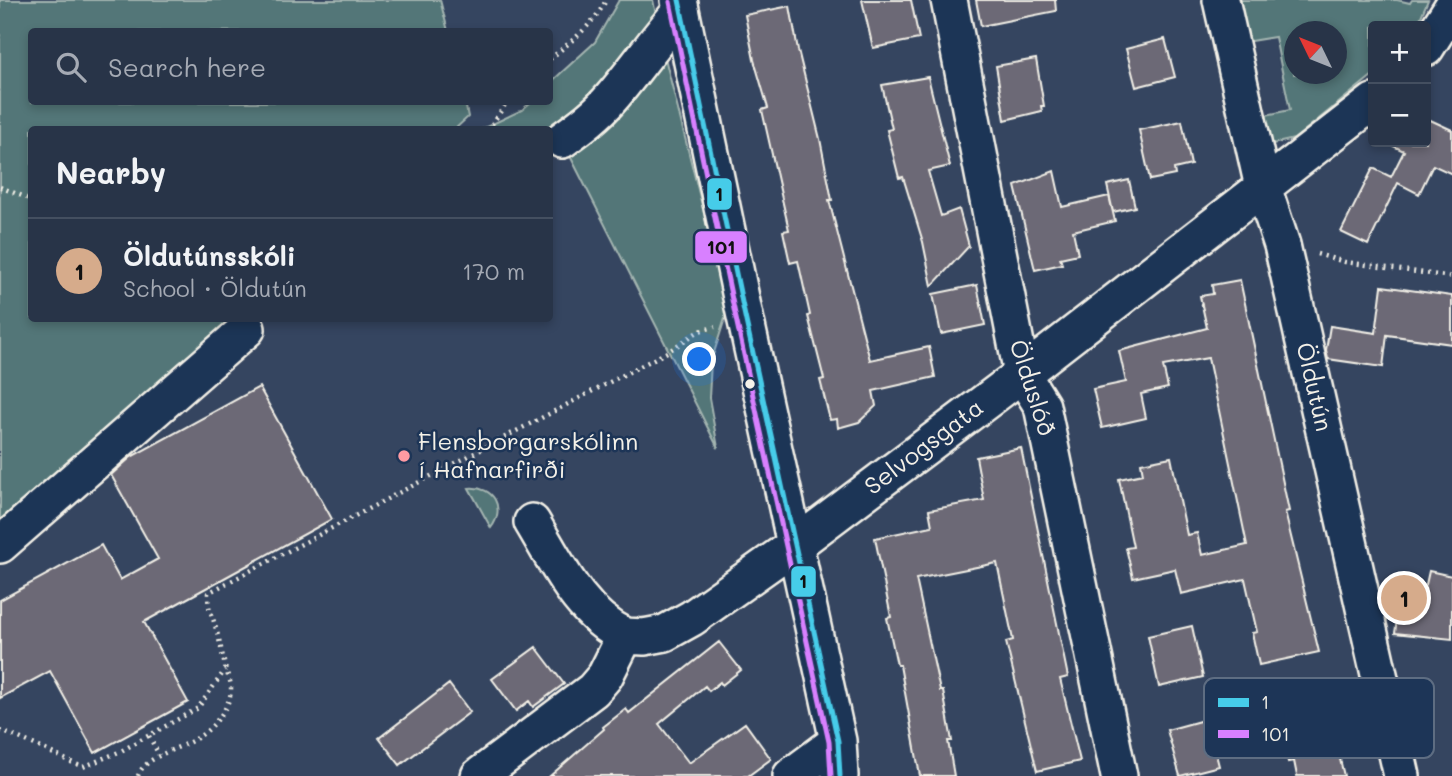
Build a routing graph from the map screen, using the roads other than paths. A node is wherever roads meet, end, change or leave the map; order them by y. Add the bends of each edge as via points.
1 (949, 0) edge
2 (1221, 0) edge
3 (680, 6) edge
4 (1452, 7) edge
5 (1431, 40) edge
6 (1452, 54) edge
7 (1431, 64) edge
8 (1368, 107) edge
9 (562, 140) dead end
10 (1263, 187) junction
11 (247, 329) dead end
12 (1022, 374) junction
13 (531, 522) dead end
14 (0, 545) edge
15 (795, 545) junction
16 (625, 636) junction
17 (1380, 678) edge
18 (838, 741) junction
19 (1398, 758) edge
20 (479, 776) edge
21 (791, 776) edge
22 (839, 776) edge
23 (1119, 776) edge
24 (1402, 776) edge

1 - 12 street, Ölduslóð
2 - 10 street, Öldutún
3 - 9 street via 611,98
3 - 15 street
4 - 5 street
6 - 7 street
8 - 10 street, Selvogsgata
10 - 12 street, Selvogsgata
10 - 17 street, Öldutún via 1282,245
11 - 14 street
12 - 15 street, Selvogsgata
12 - 23 street, Ölduslóð via 1042,406
13 - 16 street via 587,609
15 - 16 street, Selvogsgata via 665,633
15 - 18 street
16 - 20 street via 593,690
18 - 21 street
18 - 22 street
19 - 24 street, Öldutún

